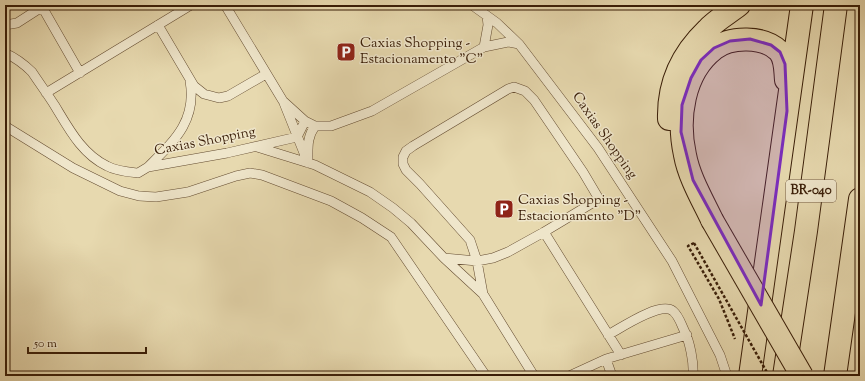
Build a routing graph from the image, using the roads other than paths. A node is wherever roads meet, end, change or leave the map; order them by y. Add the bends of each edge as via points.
1 (191, 5) edge
2 (225, 5) edge
3 (472, 5) edge
4 (739, 5) edge
5 (802, 5) edge
6 (836, 5) edge
7 (43, 6) edge
8 (487, 16) junction
9 (5, 24) edge
10 (158, 25) junction
11 (519, 44) junction
12 (484, 47) junction
13 (5, 53) edge
14 (80, 73) junction
15 (266, 74) junction
16 (190, 78) junction
17 (46, 93) junction
18 (283, 101) junction
19 (787, 111) junction
20 (305, 121) junction
21 (5, 126) edge
22 (315, 126) junction
23 (297, 137) junction
24 (257, 147) junction
25 (308, 163) junction
26 (148, 167) junction
27 (860, 199) edge
28 (704, 231) junction
29 (544, 232) junction
30 (444, 258) junction
31 (477, 261) junction
32 (483, 294) junction
33 (608, 334) junction
34 (687, 335) junction
35 (621, 355) junction
36 (606, 360) junction
37 (486, 376) edge
38 (534, 376) edge
39 (569, 376) edge
40 (612, 376) edge
41 (693, 376) edge
42 (727, 376) edge
43 (750, 376) edge
44 (786, 376) edge
45 (802, 376) edge
46 (835, 376) edge

1 - 10 lane
2 - 15 lane
3 - 8 lane, Caxias Shopping
4 - 28 highway via 707,29 678,67 668,110 672,154 681,182
5 - 19 highway
6 - 44 highway, BR-040
7 - 9 lane via 18,23
7 - 14 lane
8 - 11 lane, Caxias Shopping
8 - 12 lane
10 - 14 lane
10 - 16 lane
11 - 12 lane via 508,42
11 - 42 lane, Caxias Shopping via 598,148 672,261 720,355
12 - 22 lane via 372,111 331,126
13 - 17 lane, Caxias Shopping via 24,64
14 - 17 lane
15 - 16 lane via 228,96 219,98 199,91
15 - 18 lane
16 - 26 lane via 192,98 186,122 174,141
17 - 26 lane, Caxias Shopping via 74,138 99,162 108,167 138,173
18 - 20 lane
18 - 23 lane
19 - 28 highway via 785,64 780,52 771,45 750,39 730,40 714,48 702,60 691,78 682,105 681,132
19 - 43 highway
20 - 22 lane
20 - 23 lane
21 - 37 lane via 73,168 120,191 139,196 156,197 188,192 250,173 332,201 391,237
22 - 25 lane via 308,140
23 - 24 lane, Caxias Shopping
23 - 25 lane
24 - 25 lane
24 - 26 lane, Caxias Shopping
25 - 30 lane via 379,198 411,223
27 - 46 highway
28 - 44 highway
28 - 45 highway, bridge
29 - 31 lane via 508,252
29 - 31 lane via 599,199 542,112 525,91 514,87 406,151 403,157 406,170 470,240
29 - 33 lane
30 - 31 lane
30 - 32 lane
31 - 32 lane
32 - 38 lane
33 - 34 lane via 664,308 673,311
33 - 35 lane
34 - 35 lane
34 - 41 lane via 694,369
35 - 36 lane
36 - 39 lane
36 - 40 lane

